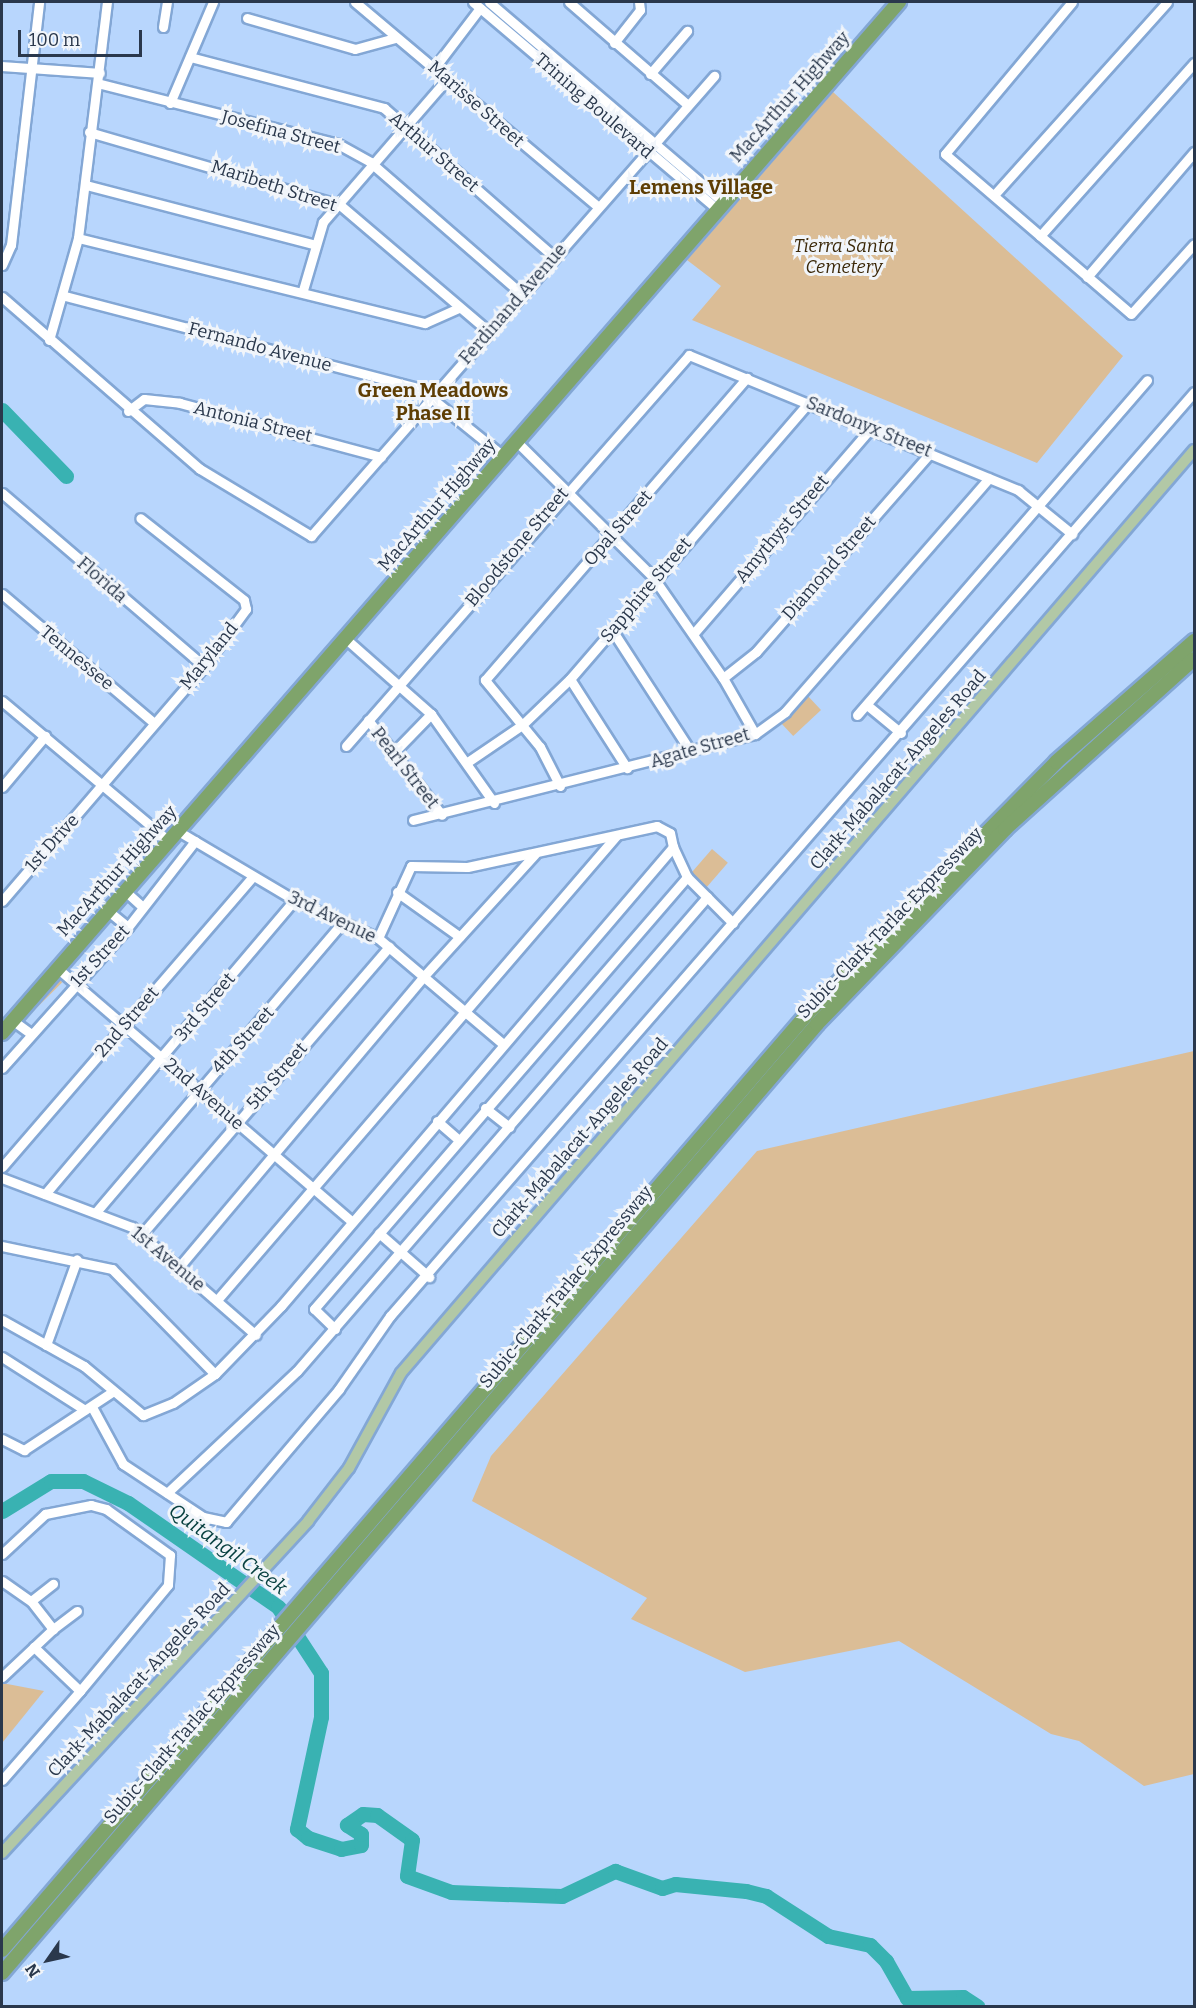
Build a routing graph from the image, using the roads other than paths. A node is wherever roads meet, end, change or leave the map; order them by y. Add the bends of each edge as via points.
1 (39, 2) edge
2 (107, 2) edge
3 (167, 2) edge
4 (213, 2) edge
5 (355, 2) edge
6 (489, 2) edge
7 (569, 2) edge
8 (639, 2) edge
9 (899, 2) edge
10 (1072, 2) edge
11 (1167, 2) edge
12 (476, 3) edge
13 (246, 18) dead end
14 (163, 27) dead end
15 (687, 31) dead end
16 (395, 38) junction
17 (529, 42) junction
18 (614, 43) junction
19 (190, 57) junction
20 (1194, 63) edge
21 (2, 66) edge
22 (435, 67) junction
23 (32, 70) junction
24 (100, 73) junction
25 (650, 75) junction
26 (714, 76) dead end
27 (447, 79) junction
28 (100, 84) junction
29 (591, 88) junction
30 (582, 98) junction
31 (170, 103) junction
32 (688, 105) junction
33 (403, 124) junction
34 (89, 132) junction
35 (657, 142) junction
36 (1194, 152) edge
37 (648, 154) junction
38 (370, 162) junction
39 (86, 185) junction
40 (994, 195) junction
41 (340, 205) junction
42 (719, 205) junction
43 (597, 206) junction
44 (1040, 236) junction
45 (78, 238) junction
46 (313, 244) junction
47 (1194, 244) edge
48 (554, 257) junction
49 (2, 265) edge
50 (1087, 277) junction
51 (303, 291) junction
52 (522, 294) junction
53 (65, 296) junction
54 (2, 297) edge
55 (459, 308) junction
56 (489, 332) junction
57 (49, 340) junction
58 (692, 355) joint
59 (747, 378) junction
60 (1148, 380) dead end
61 (1194, 393) edge
62 (434, 395) junction
63 (808, 402) junction
64 (128, 411) junction
65 (872, 427) junction
66 (510, 448) junction
67 (1194, 450) edge
68 (930, 453) junction
69 (381, 457) junction
70 (989, 477) junction
71 (566, 490) junction
72 (2, 493) edge
73 (1042, 507) junction
74 (140, 518) dead end
75 (1072, 534) junction
76 (611, 536) junction
77 (653, 577) junction
78 (2, 594) edge
79 (612, 630) junction
80 (694, 633) junction
81 (345, 638) junction
82 (1194, 640) edge
83 (1194, 659) edge
84 (204, 666) junction
85 (723, 678) junction
86 (570, 679) junction
87 (399, 686) junction
88 (2, 701) edge
89 (867, 705) junction
90 (431, 714) junction
91 (857, 715) dead end
92 (368, 720) junction
93 (153, 722) junction
94 (522, 725) junction
95 (901, 733) junction
96 (754, 734) junction
97 (45, 736) junction
98 (346, 746) dead end
99 (394, 752) junction
100 (691, 752) junction
101 (469, 761) junction
102 (627, 768) junction
103 (104, 785) junction
104 (560, 786) junction
105 (2, 787) edge
106 (494, 803) junction
107 (442, 815) junction
108 (413, 820) dead end
109 (173, 836) junction
110 (616, 836) junction
111 (195, 841) junction
112 (673, 847) junction
113 (536, 854) junction
114 (252, 877) junction
115 (687, 877) junction
116 (125, 891) junction
117 (397, 892) junction
118 (707, 897) junction
119 (294, 900) junction
120 (2, 901) edge
121 (143, 908) junction
122 (107, 910) junction
123 (343, 922) junction
124 (734, 923) junction
125 (128, 927) junction
126 (460, 937) junction
127 (378, 938) junction
128 (389, 946) junction
129 (56, 967) junction
130 (424, 976) junction
131 (76, 981) junction
132 (465, 1012) junction
133 (12, 1020) junction
134 (125, 1025) junction
135 (2, 1033) edge
136 (30, 1034) junction
137 (502, 1043) junction
138 (163, 1058) junction
139 (2, 1066) edge
140 (200, 1089) junction
141 (485, 1108) junction
142 (437, 1121) junction
143 (237, 1123) junction
144 (508, 1127) junction
145 (458, 1139) junction
146 (276, 1155) junction
147 (2, 1167) edge
148 (2, 1178) edge
149 (312, 1188) junction
150 (45, 1194) junction
151 (96, 1212) junction
152 (351, 1221) junction
153 (379, 1233) junction
154 (142, 1234) junction
155 (2, 1246) edge
156 (400, 1252) junction
157 (77, 1259) junction
158 (179, 1267) junction
159 (429, 1277) junction
160 (217, 1300) junction
161 (2, 1320) edge
162 (335, 1329) junction
163 (256, 1335) junction
164 (46, 1345) junction
165 (2, 1357) edge
166 (215, 1374) junction
167 (112, 1392) junction
168 (89, 1409) junction
169 (2, 1439) edge
170 (167, 1493) junction
171 (2, 1554) edge
172 (2, 1581) edge
173 (53, 1584) dead end
174 (31, 1601) junction
175 (77, 1611) dead end
176 (53, 1629) junction
177 (34, 1647) junction
178 (2, 1677) edge
179 (80, 1690) junction
180 (2, 1780) edge
181 (2, 1853) edge
182 (2, 1950) edge
183 (2, 1973) edge

1 - 23 street
2 - 24 street
3 - 14 street
4 - 19 street
5 - 16 street, Marisse Street
6 - 17 street, Trining Boulevard
7 - 18 street
8 - 18 street via 640,10
9 - 42 highway, MacArthur Highway
10 - 40 street via 946,150 947,158
11 - 40 street
12 - 17 street, Trining Boulevard
12 - 22 street
13 - 16 street via 355,49
15 - 25 street
16 - 22 street, Marisse Street
17 - 29 street, Trining Boulevard
17 - 30 street, Trining Boulevard
18 - 25 street
19 - 31 street
19 - 33 street, Arthur Street via 376,105
20 - 44 street
21 - 23 street
22 - 27 street, Marisse Street
23 - 24 street
23 - 49 street via 11,245
24 - 28 street
25 - 32 street
26 - 32 street, Ferdinand Avenue
27 - 33 street
27 - 43 street, Marisse Street
28 - 31 street, Josefina Street
28 - 34 street
29 - 30 street
29 - 35 street, Trining Boulevard
30 - 37 street, Trining Boulevard
31 - 38 street, Josefina Street via 338,144
32 - 35 street, Ferdinand Avenue
33 - 38 street
33 - 48 street, Arthur Street
34 - 39 street
34 - 41 street, Maribeth Street
35 - 37 street, Ferdinand Avenue
35 - 42 street, Trining Boulevard
36 - 50 street
37 - 42 street, Trining Boulevard
37 - 43 street, Ferdinand Avenue
38 - 41 street
38 - 52 street, Josefina Street
39 - 45 street
39 - 46 street
40 - 44 street
41 - 46 street via 323,222
41 - 55 street, Maribeth Street
42 - 66 highway, MacArthur Highway
43 - 48 street, Ferdinand Avenue
44 - 50 street
45 - 51 street
45 - 53 street
46 - 51 street
47 - 50 street via 1131,314
48 - 52 street, Ferdinand Avenue
51 - 55 street via 425,323
52 - 56 street, Ferdinand Avenue
53 - 57 street
53 - 62 street, Fernando Avenue
54 - 57 street
55 - 56 street, Maribeth Street
56 - 62 street, Ferdinand Avenue
57 - 64 street
58 - 59 street, Sardonyx Street
58 - 71 street, Bloodstone Street via 683,358
59 - 63 street, Sardonyx Street
59 - 76 street, Opal Street
60 - 73 street
61 - 75 street
62 - 66 street, Fernando Avenue
62 - 69 street, Ferdinand Avenue
63 - 65 street, Sardonyx Street
63 - 77 street, Sapphire Street
64 - 69 street, Antonia Street via 144,399 180,403
64 - 69 street, Ferdinand Avenue via 200,469 304,536 316,534
65 - 68 street, Sardonyx Street
65 - 80 street, Amythyst Street
66 - 71 street, Fernando Avenue
66 - 81 highway, MacArthur Highway
67 - 181 main road, Clark-Mabalacat-Angeles Road via 419,1351 382,1401 331,1494 273,1562
68 - 70 street, Sardonyx Street
68 - 85 street, Diamond Street via 756,652
70 - 73 street, Sardonyx Street
70 - 96 street, Agate Street via 785,712
71 - 76 street, Fernando Avenue
71 - 87 street, Bloodstone Street
72 - 84 street, Florida
73 - 75 street, Sardonyx Street
73 - 89 street
74 - 84 street, Maryland via 246,604
75 - 95 street
76 - 77 street, Fernando Avenue
76 - 94 street, Opal Street via 488,677 485,684
77 - 79 street, Sapphire Street
77 - 80 street, Fernando Avenue
78 - 93 street, Tennessee
79 - 86 street, Sapphire Street
79 - 100 street
80 - 85 street, Fernando Avenue
81 - 87 street
81 - 109 highway, MacArthur Highway
82 - 182 highway, Subic-Clark-Tarlac Expressway via 1056,762 859,958
83 - 183 highway, Subic-Clark-Tarlac Expressway via 1005,829 817,1024
84 - 93 street, Maryland
85 - 96 street, Fernando Avenue
86 - 94 street, Sapphire Street
86 - 102 street
87 - 90 street
87 - 92 street, Bloodstone Street
88 - 97 street, 3rd Avenue
89 - 91 street
89 - 95 street
90 - 99 street
90 - 101 street
92 - 98 street, Bloodstone Street
92 - 99 street, Pearl Street
93 - 103 street, Maryland
94 - 101 street, Sapphire Street
94 - 104 street
95 - 124 street
96 - 100 street, Agate Street
97 - 103 street, 3rd Avenue
97 - 105 street
99 - 107 street, Pearl Street
100 - 102 street, Agate Street
101 - 106 street
102 - 104 street, Agate Street
103 - 109 street, 3rd Avenue
103 - 120 street, 1st Drive
104 - 106 street, Agate Street
106 - 107 street, Agate Street
107 - 108 street, Agate Street
109 - 111 street, 3rd Avenue
109 - 116 highway, MacArthur Highway
110 - 112 street via 665,827
110 - 113 street
110 - 132 street
111 - 114 street, 3rd Avenue
111 - 121 street, 1st Street
112 - 115 street
112 - 137 street
113 - 117 street via 467,867 411,866
113 - 126 street
114 - 119 street, 3rd Avenue
114 - 134 street, 2nd Street
115 - 118 street
115 - 141 street
116 - 121 street
116 - 122 highway, MacArthur Highway
117 - 126 street
117 - 127 street
118 - 124 street
118 - 144 street
119 - 123 street, 3rd Avenue
119 - 138 street, 3rd Street
121 - 125 street, 1st Street
122 - 125 street
122 - 129 highway, MacArthur Highway
123 - 127 street, 3rd Avenue
123 - 140 street, 4th Street
124 - 159 street
125 - 131 street, 1st Street
126 - 130 street
127 - 128 street, 3rd Avenue
128 - 130 street, 3rd Avenue
128 - 143 street, 5th Street
129 - 131 street, 2nd Avenue
129 - 133 highway, MacArthur Highway
130 - 132 street, 3rd Avenue
130 - 146 street
131 - 134 street, 2nd Avenue
131 - 136 street, 1st Street
132 - 137 street, 3rd Avenue
132 - 149 street
133 - 135 highway, MacArthur Highway
133 - 136 street
134 - 138 street, 2nd Avenue
134 - 147 street, 2nd Street
136 - 139 street, 1st Street
137 - 142 street
138 - 140 street, 2nd Avenue
138 - 150 street, 3rd Street
140 - 143 street, 2nd Avenue
140 - 151 street, 4th Street
141 - 144 street
141 - 145 street
142 - 145 street
142 - 152 street
143 - 146 street, 2nd Avenue
143 - 154 street, 5th Street
144 - 156 street
145 - 153 street
146 - 149 street, 2nd Avenue
146 - 158 street
148 - 150 street, 1st Avenue
149 - 152 street, 2nd Avenue
149 - 160 street
150 - 151 street, 1st Avenue
151 - 154 street, 1st Avenue
152 - 163 street
153 - 156 street
153 - 162 street via 314,1309
154 - 158 street, 1st Avenue
155 - 157 street
156 - 159 street
156 - 162 street
157 - 164 street
157 - 166 street via 98,1263 126,1281
158 - 160 street, 1st Avenue
159 - 170 street via 390,1316 339,1389 226,1522 203,1517
160 - 163 street, 1st Avenue
161 - 164 street
162 - 170 street
163 - 166 street
164 - 167 street via 84,1366
165 - 168 street
166 - 167 street via 151,1415
167 - 168 street
168 - 169 street via 20,1451
168 - 170 street via 119,1460
171 - 179 street via 45,1514 76,1505 106,1509 170,1555 168,1585
172 - 174 street
173 - 174 street
174 - 176 street
175 - 176 street
176 - 177 street
177 - 178 street
177 - 179 street
179 - 180 street

